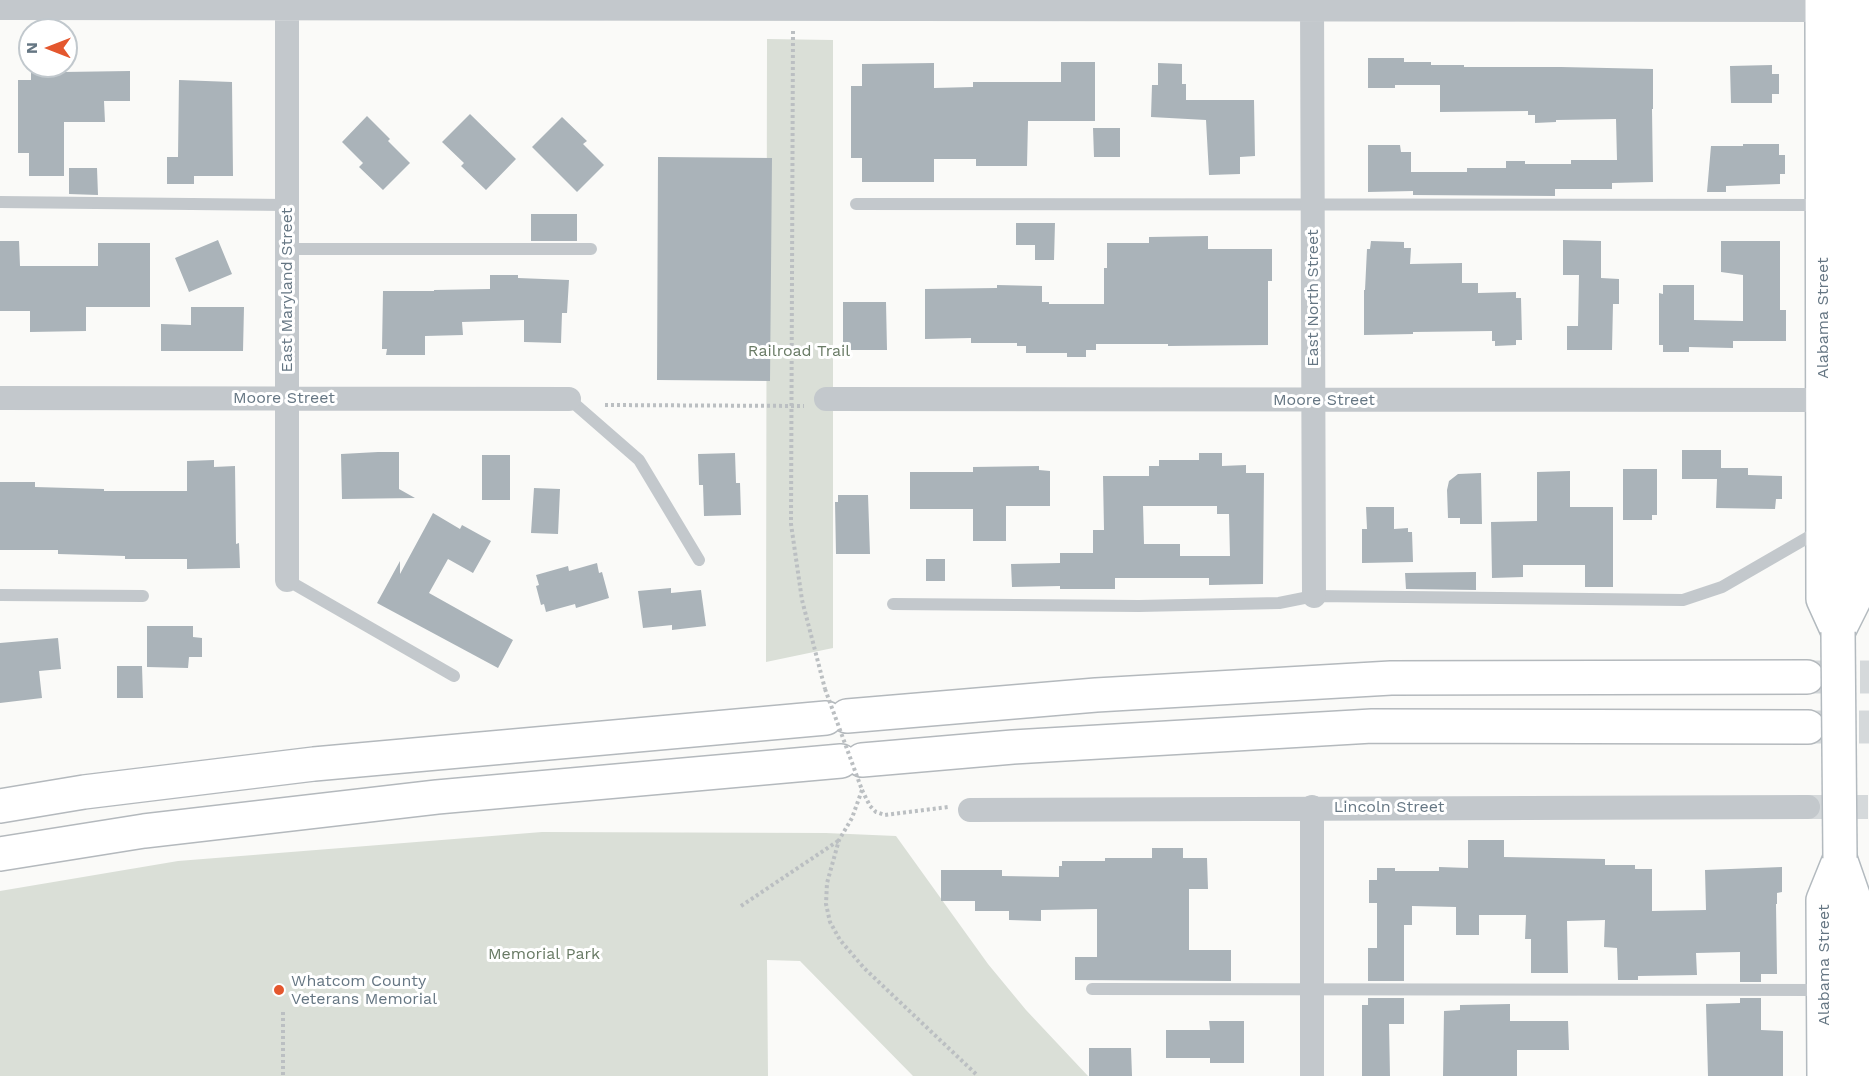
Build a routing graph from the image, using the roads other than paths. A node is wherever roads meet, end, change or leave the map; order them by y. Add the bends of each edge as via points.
1 (286, 4) edge
2 (1312, 5) edge
3 (1822, 5) edge
4 (1860, 7) edge
5 (0, 8) edge
6 (0, 202) edge
7 (855, 204) dead end
8 (1312, 204) junction
9 (286, 205) junction
10 (1822, 205) junction
11 (286, 249) junction
12 (591, 249) dead end
13 (0, 398) edge
14 (287, 398) junction
15 (569, 399) joint
16 (826, 399) road end
17 (1313, 400) junction
18 (1822, 400) junction
19 (1862, 400) edge
20 (1823, 529) junction
21 (699, 560) dead end
22 (287, 580) joint
23 (0, 596) edge
24 (143, 596) dead end
25 (1314, 596) junction
26 (893, 604) dead end
27 (1839, 632) junction
28 (454, 676) dead end
29 (1807, 677) tunnel mouth
30 (1808, 727) tunnel mouth
31 (0, 806) edge
32 (1312, 807) junction
33 (1808, 807) tunnel mouth
34 (970, 810) road end
35 (0, 854) edge
36 (1840, 858) junction
37 (1092, 989) dead end
38 (1312, 989) junction
39 (1823, 990) junction
40 (1862, 990) edge
41 (1312, 1076) edge
42 (1824, 1076) edge
43 (1856, 1076) edge

1 - 2 street
1 - 5 street
1 - 9 street, East Maryland Street
2 - 3 street
2 - 8 street, East North Street
3 - 10 main road, Alabama Street
4 - 19 main road, Alabama Street
6 - 9 lane
7 - 8 lane
8 - 10 lane
8 - 17 street, East North Street
9 - 11 street, East Maryland Street
10 - 18 main road, Alabama Street
11 - 12 lane
11 - 14 street, East Maryland Street
13 - 14 street, Moore Street
14 - 15 street, Moore Street
14 - 22 street, East Maryland Street
15 - 21 lane via 639,460
16 - 17 street, Moore Street
17 - 18 street, Moore Street
17 - 25 street, East North Street
18 - 20 main road, Alabama Street
19 - 27 main road, Alabama Street via 1855,598
20 - 25 lane via 1722,587 1683,600
20 - 27 main road, Alabama Street via 1823,599
22 - 28 lane
23 - 24 lane
25 - 26 lane via 1279,603 1139,606
27 - 36 main road, Alabama Street, bridge
29 - 31 main road via 1390,678 832,708 314,764
30 - 35 main road via 1372,726 1013,747 855,770 437,797 144,831
32 - 33 street, Lincoln Street
32 - 34 street, Lincoln Street
32 - 38 street
36 - 39 main road, Alabama Street via 1823,900
36 - 40 main road, Alabama Street via 1855,901
37 - 38 lane
38 - 39 lane
38 - 41 street
39 - 42 main road, Alabama Street
40 - 43 main road, Alabama Street

